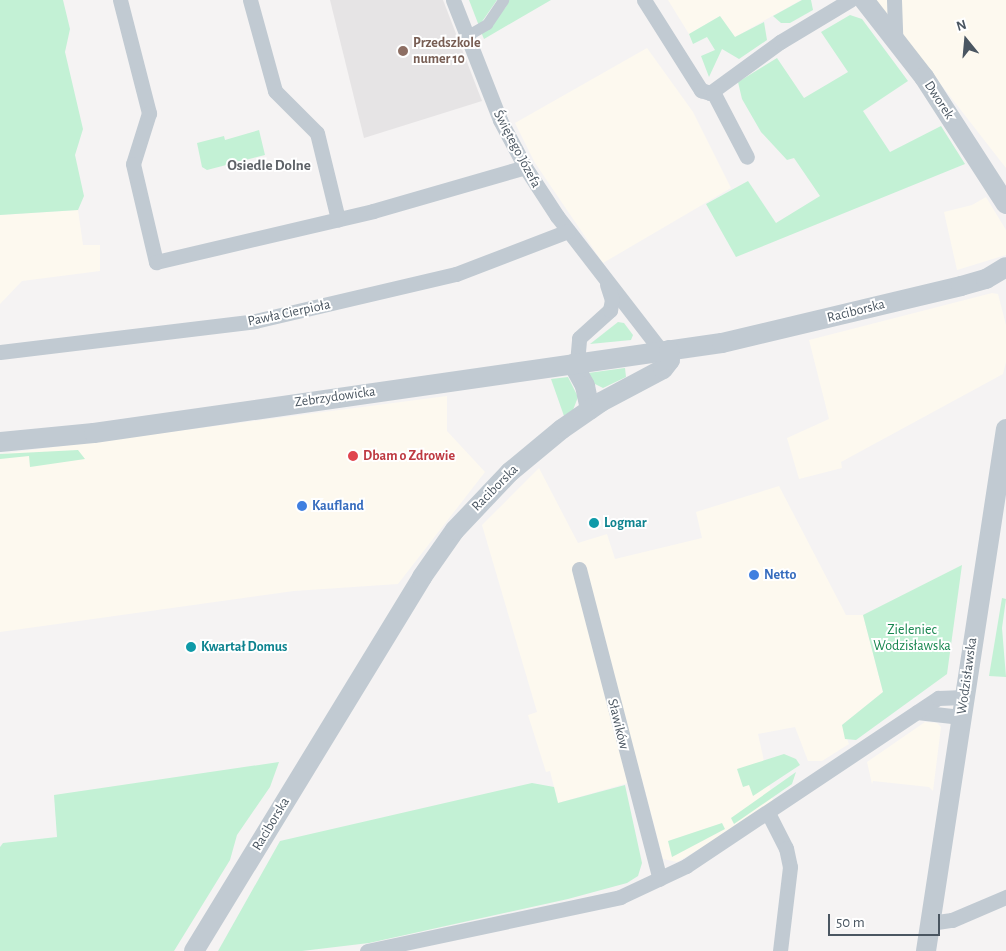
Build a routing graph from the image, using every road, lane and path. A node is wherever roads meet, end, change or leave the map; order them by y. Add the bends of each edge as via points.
1 (120, 0) edge
2 (250, 0) edge
3 (453, 0) edge
4 (503, 0) edge
5 (644, 0) edge
6 (850, 0) edge
7 (864, 0) edge
8 (894, 0) edge
9 (468, 35) junction
10 (895, 38) junction
11 (713, 92) junction
12 (747, 157) dead end
13 (524, 167) junction
14 (1006, 204) edge
15 (338, 219) junction
16 (568, 231) junction
17 (1006, 267) edge
18 (986, 279) junction
19 (607, 283) junction
20 (1006, 284) edge
21 (665, 351) junction
22 (0, 352) edge
23 (575, 364) junction
24 (590, 409) junction
25 (1006, 429) edge
26 (0, 442) edge
27 (579, 569) dead end
28 (964, 697) junction
29 (917, 712) junction
30 (961, 718) junction
31 (768, 812) junction
32 (660, 879) junction
33 (1006, 897) edge
34 (930, 923) junction
35 (394, 949) edge
36 (194, 951) edge
37 (367, 951) edge
38 (780, 951) edge
39 (926, 951) edge

1 - 15 street via 149,113 133,164 156,262
2 - 15 street via 276,91 317,133
3 - 9 street, Świętego Józefa
4 - 9 street via 487,24
5 - 11 street via 701,90
6 - 11 street via 761,55
7 - 10 street, Dworek
8 - 10 street
9 - 13 street, Świętego Józefa via 502,124
10 - 14 street, Dworek
11 - 12 street
13 - 15 street
13 - 16 street, Świętego Józefa
16 - 19 street, Świętego Józefa
16 - 22 street, Pawła Cierpioła via 456,274 255,321
17 - 18 street, Raciborska
18 - 20 street, Raciborska
18 - 21 street, Raciborska via 750,337
19 - 21 street, Świętego Józefa
19 - 23 street, Świętego Józefa via 612,300 610,310 578,339
21 - 23 street, Zebrzydowicka
21 - 24 street, Raciborska via 670,360 663,369
23 - 24 street via 585,386
23 - 26 street, Zebrzydowicka via 94,433
24 - 36 street, Raciborska via 510,472 444,545
25 - 28 street, Wodzisławska
27 - 32 street, Sławików
28 - 29 street via 942,696
28 - 30 street, Wodzisławska
29 - 30 street
29 - 31 street
30 - 34 street, Wodzisławska
31 - 32 street via 686,866
31 - 38 street via 786,848 790,867
32 - 35 street via 615,898
33 - 34 street via 957,919
34 - 39 street, Wodzisławska
35 - 37 street

